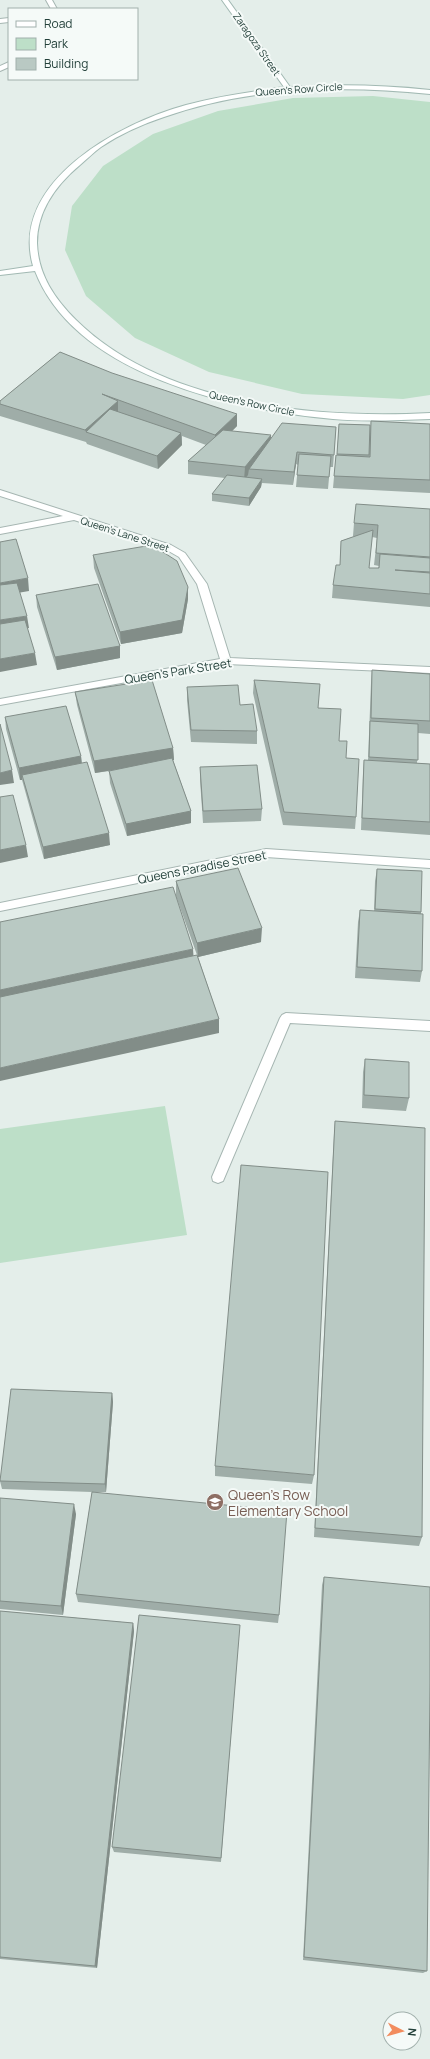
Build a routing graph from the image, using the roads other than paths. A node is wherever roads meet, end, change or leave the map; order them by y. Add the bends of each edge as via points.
1 (226, 0) edge
2 (288, 88) junction
3 (430, 92) edge
4 (37, 268) junction
5 (0, 273) edge
6 (430, 416) edge
7 (0, 492) edge
8 (74, 517) junction
9 (0, 530) edge
10 (226, 661) junction
11 (430, 670) edge
12 (0, 702) edge
13 (430, 864) edge
14 (0, 907) edge
15 (430, 1026) edge
16 (218, 1177) dead end

1 - 2 street, Zaragoza Street
2 - 3 street, Queen's Row Circle via 373,86
2 - 4 street, Queen's Row Circle via 204,102 130,128 99,145 73,164 53,186 40,210 33,235
4 - 5 street
4 - 6 street, Queen's Row Circle via 48,292 66,316 92,339 124,360 163,378 207,394 256,406 308,414 362,418
7 - 8 street
8 - 9 street, Queen's Lane Street
8 - 10 street, Queen's Lane Street via 168,547 182,555 202,584
10 - 11 street, Queen's Park Street
10 - 12 street, Queen's Park Street
13 - 14 street, Queens Paradise Street via 266,853
15 - 16 street via 286,1018

